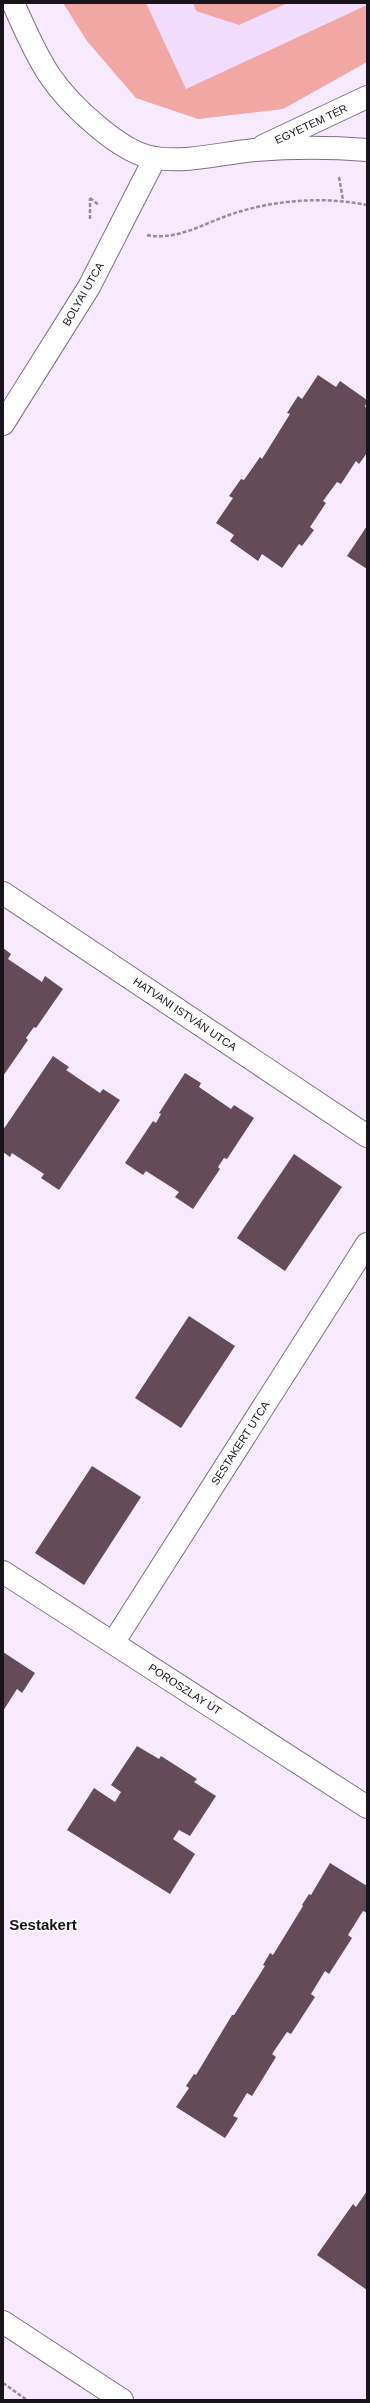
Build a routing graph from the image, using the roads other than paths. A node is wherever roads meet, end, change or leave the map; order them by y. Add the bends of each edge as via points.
1 (13, 3) edge
2 (367, 97) edge
3 (254, 150) junction
4 (367, 150) edge
5 (155, 158) junction
6 (3, 424) edge
7 (3, 893) edge
8 (367, 1136) edge
9 (367, 1244) edge
10 (3, 1572) edge
11 (113, 1643) junction
12 (367, 1807) edge
13 (3, 2322) edge
14 (122, 2400) edge

1 - 5 street via 50,77 89,120 116,141
2 - 3 street, EGYETEM TÉR
3 - 4 street, EGYETEM TÉR
3 - 5 street, EGYETEM TÉR via 206,157
5 - 6 street, BOLYAI UTCA via 89,287
7 - 8 street, HATVANI ISTVÁN UTCA
9 - 11 street, SESTAKERT UTCA
10 - 11 street, POROSZLAY ÚT
11 - 12 street, POROSZLAY ÚT
13 - 14 street

